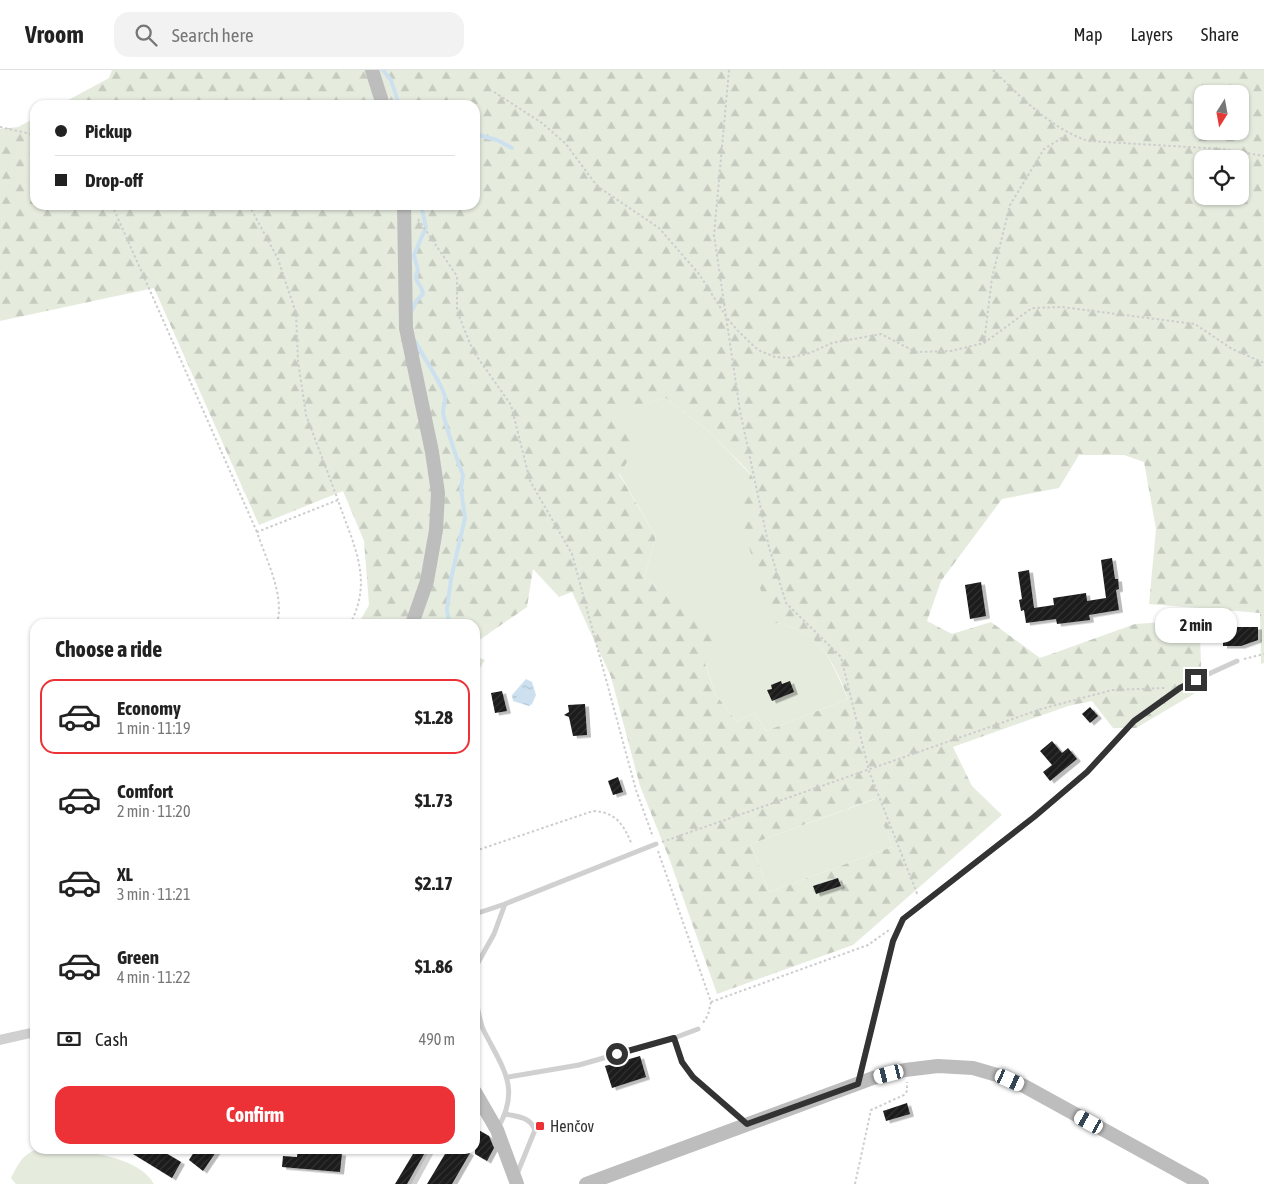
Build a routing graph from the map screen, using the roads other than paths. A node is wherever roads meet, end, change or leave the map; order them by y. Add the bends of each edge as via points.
1 (372, 70) edge
2 (381, 100) edge
3 (409, 210) edge
4 (414, 619) edge
5 (1237, 661) road end
6 (656, 844) road end
7 (505, 904) junction
8 (480, 912) edge
9 (480, 959) edge
10 (480, 1018) edge
11 (698, 1029) road end
12 (30, 1033) edge
13 (674, 1038) junction
14 (0, 1040) edge
15 (508, 1077) junction
16 (858, 1084) junction
17 (480, 1101) edge
18 (506, 1114) junction
19 (747, 1124) junction
20 (497, 1130) junction
21 (430, 1154) edge
22 (516, 1180) edge
23 (414, 1184) edge
24 (586, 1184) edge
25 (1202, 1184) edge

1 - 2 street
3 - 4 street via 406,328 438,493 436,530 427,581
5 - 16 lane via 1180,688 1134,721 1087,772 903,919 893,941
6 - 7 lane
7 - 8 lane
7 - 9 lane
10 - 15 lane via 483,1030
11 - 13 lane
12 - 14 street
13 - 15 lane via 580,1065
13 - 19 lane via 682,1062 693,1077
15 - 18 lane
16 - 19 street
16 - 25 street via 905,1070 950,1066 996,1074 1024,1086
17 - 20 street
18 - 20 lane
18 - 22 lane via 527,1119 535,1130
19 - 24 street
20 - 22 street
21 - 23 lane

